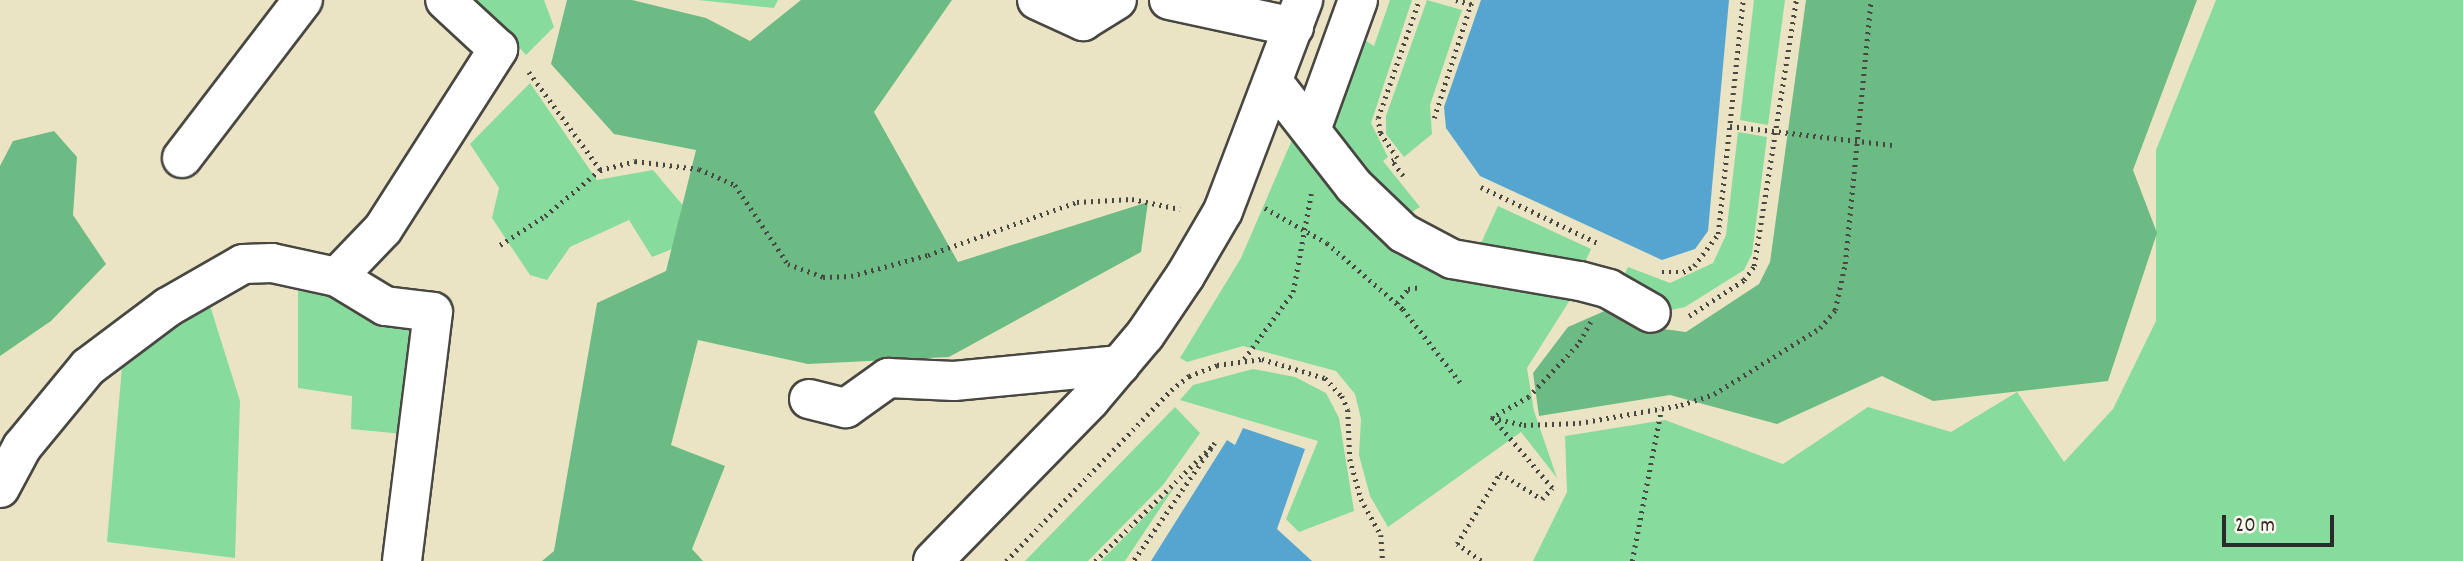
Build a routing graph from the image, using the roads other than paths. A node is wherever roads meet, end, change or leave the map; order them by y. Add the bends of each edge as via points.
1 (303, 0) edge
2 (445, 0) edge
3 (1037, 0) edge
4 (1117, 0) edge
5 (1169, 0) edge
6 (1358, 0) edge
7 (1299, 14) edge
8 (1273, 82) junction
9 (1319, 141) junction
10 (182, 158) dead end
11 (337, 277) junction
12 (1651, 313) road end
13 (1120, 365) junction
14 (809, 399) dead end
15 (0, 488) edge
16 (402, 561) edge
17 (933, 561) edge

1 - 10 street
2 - 11 street via 498,49 410,191 383,229
3 - 4 street via 1083,21
5 - 7 street
6 - 9 street
7 - 8 street
8 - 9 street
8 - 13 street via 1232,189 1185,276
9 - 12 street via 1354,186 1403,233 1452,259 1580,281 1609,289
11 - 15 street via 272,262 243,264 201,286 88,367 22,447
11 - 16 street via 385,306 433,312
13 - 14 street via 954,381 888,378 846,408
13 - 17 street

